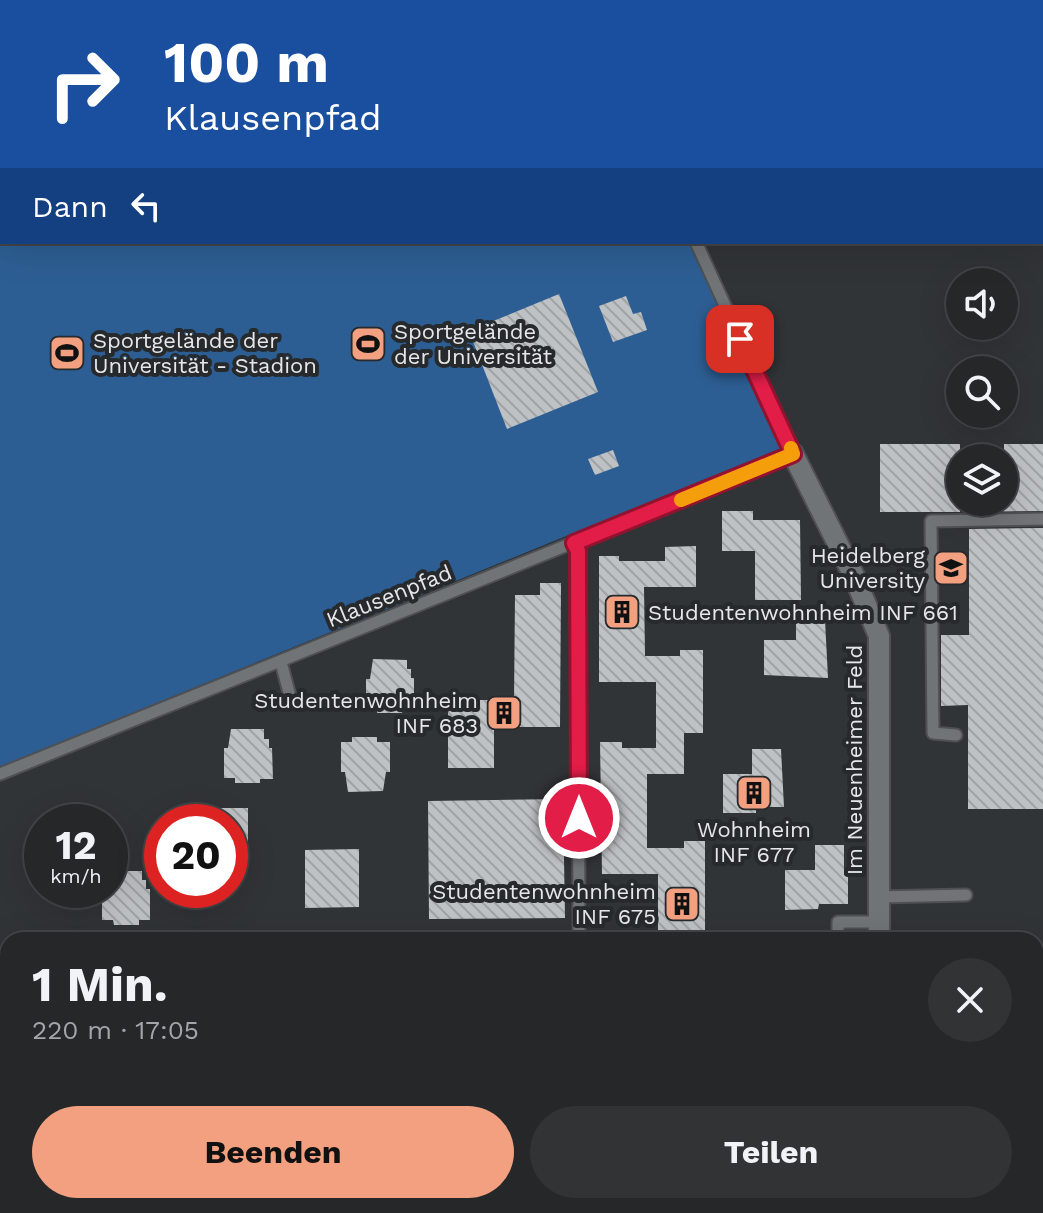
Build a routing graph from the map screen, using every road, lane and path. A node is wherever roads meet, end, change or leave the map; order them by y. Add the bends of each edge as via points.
1 (698, 247) edge
2 (793, 454) junction
3 (1043, 519) edge
4 (574, 543) junction
5 (791, 613) dead end
6 (711, 614) dead end
7 (281, 662) junction
8 (291, 700) dead end
9 (956, 735) dead end
10 (0, 774) edge
11 (966, 895) dead end
12 (879, 897) junction
13 (879, 931) edge
14 (579, 932) edge
15 (838, 932) edge

1 - 2 lane
2 - 4 lane, Klausenpfad
2 - 12 street, Im Neuenheimer Feld via 879,636
3 - 9 lane via 931,521 933,733
4 - 7 lane, Klausenpfad
4 - 14 lane
5 - 6 lane
7 - 8 lane
7 - 10 lane, Klausenpfad
11 - 12 lane
12 - 13 street, Im Neuenheimer Feld
13 - 15 lane via 838,922

